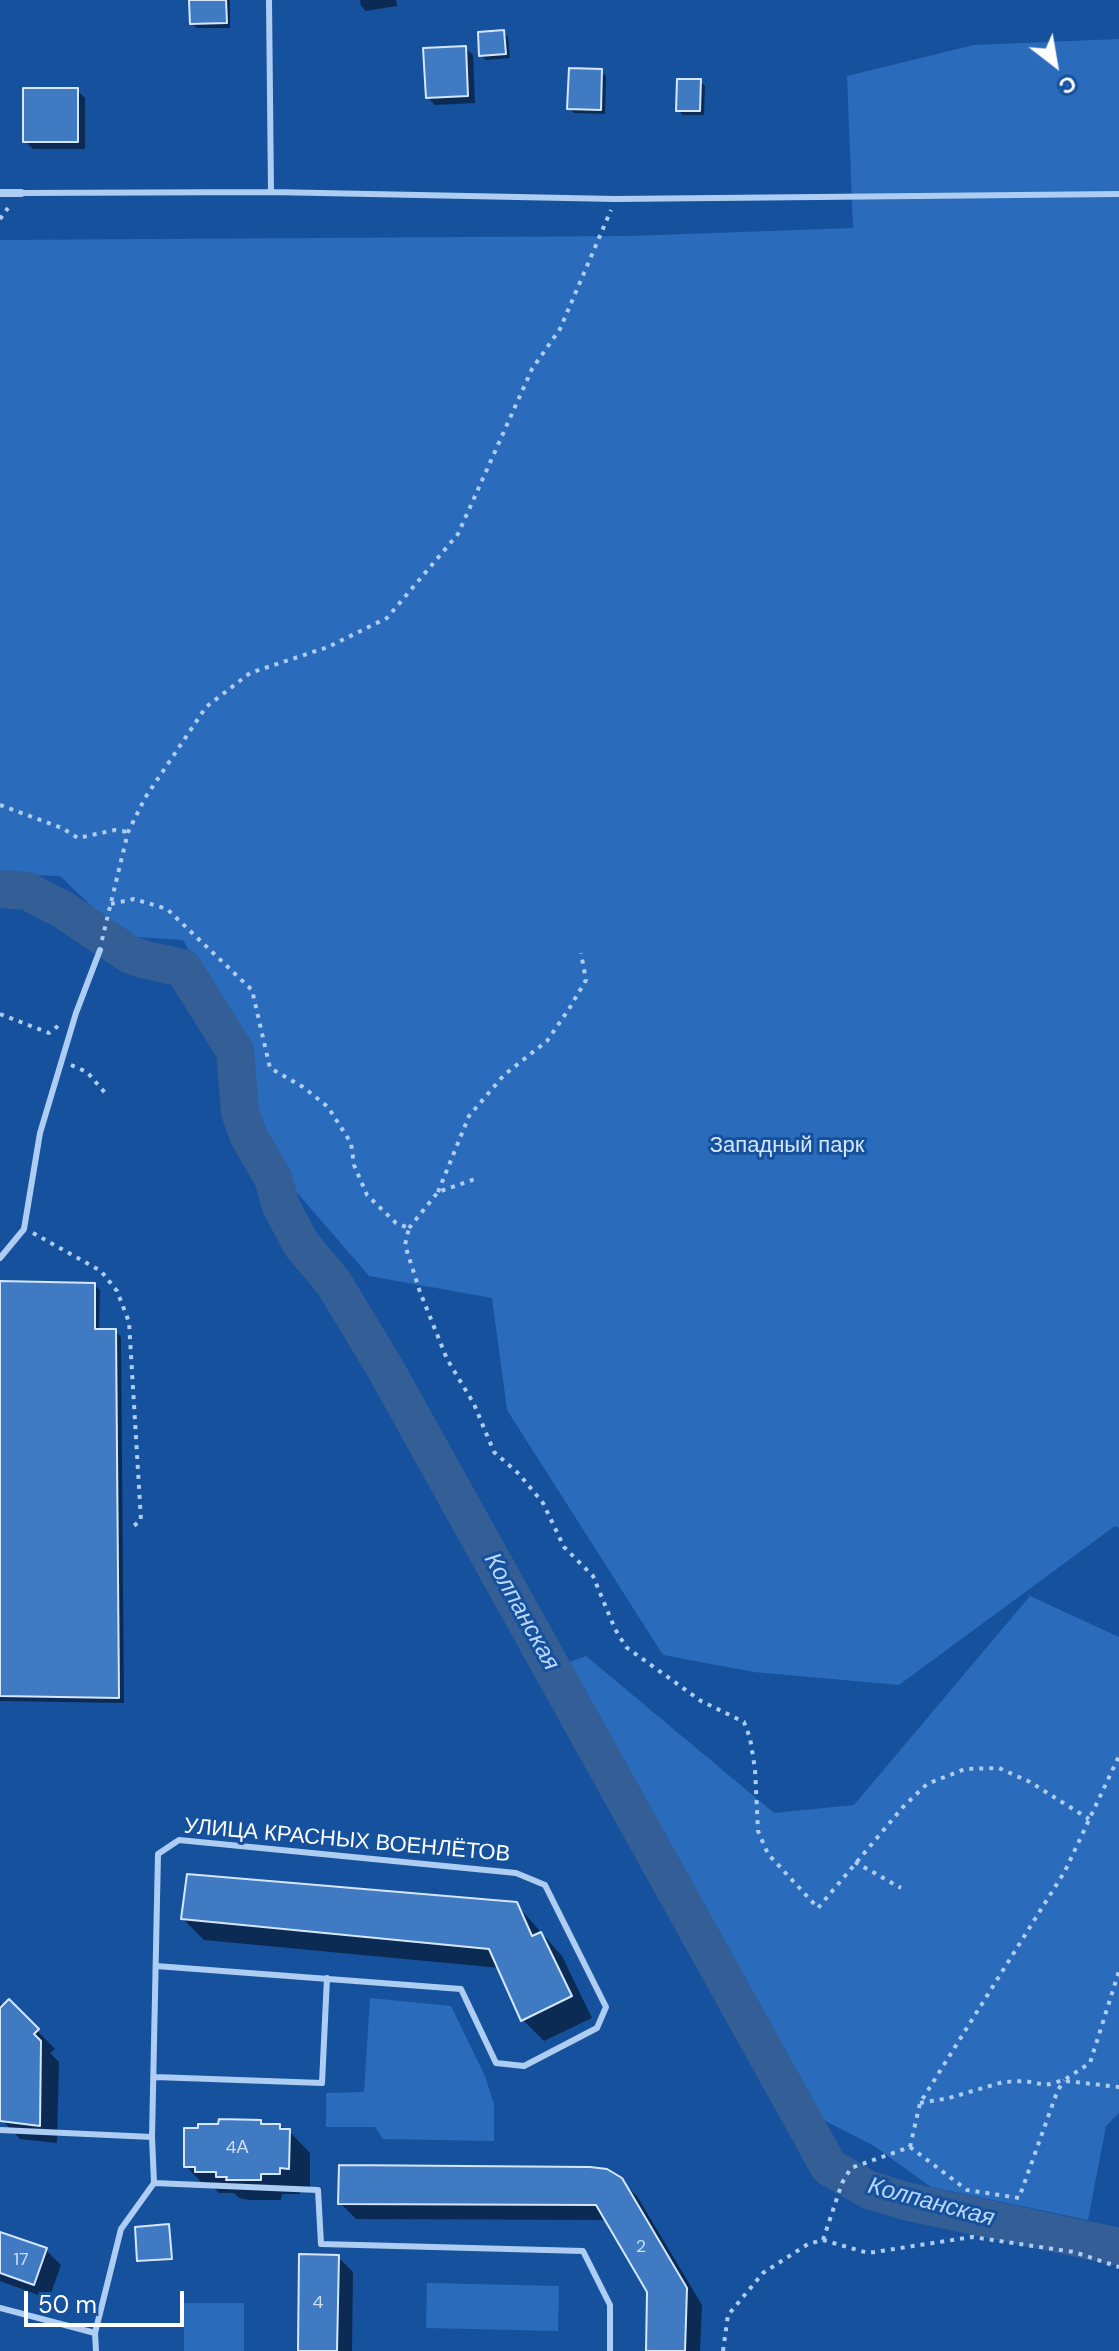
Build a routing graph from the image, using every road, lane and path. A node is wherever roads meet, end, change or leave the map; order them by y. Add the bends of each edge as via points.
1 (269, 0) edge
2 (271, 192) junction
3 (0, 193) edge
4 (21, 193) joint
5 (1119, 194) edge
6 (615, 199) junction
7 (0, 805) edge
8 (128, 832) junction
9 (111, 904) junction
10 (100, 950) joint
11 (581, 953) dead end
12 (76, 1013) junction
13 (0, 1014) edge
14 (62, 1061) junction
15 (106, 1094) dead end
16 (475, 1179) dead end
17 (438, 1192) junction
18 (409, 1228) junction
19 (24, 1229) junction
20 (0, 1258) edge
21 (130, 1529) dead end
22 (1119, 1756) edge
23 (1089, 1819) junction
24 (855, 1862) junction
25 (901, 1888) dead end
26 (156, 1966) junction
27 (1119, 1971) edge
28 (327, 1978) junction
29 (155, 2077) junction
30 (1064, 2080) junction
31 (1119, 2087) edge
32 (920, 2103) junction
33 (0, 2130) edge
34 (152, 2137) junction
35 (910, 2147) junction
36 (154, 2183) junction
37 (823, 2240) junction
38 (1119, 2267) edge
39 (0, 2308) edge
40 (95, 2333) junction
41 (96, 2351) edge
42 (610, 2351) edge
43 (723, 2351) edge

1 - 2 lane
2 - 4 lane
2 - 6 lane
3 - 4 street
5 - 6 lane
6 - 8 path via 560,329 532,369 458,534 387,618 328,647 250,673 206,707
7 - 8 path via 78,838
8 - 9 path
9 - 10 path
9 - 18 path via 134,899 167,909 252,990 270,1068 328,1107 351,1143 367,1195 396,1223
10 - 12 lane
11 - 17 path via 586,980 569,1009 547,1041 504,1075 469,1116
12 - 13 path via 49,1033
12 - 14 lane
14 - 15 path via 87,1072
14 - 19 lane via 40,1133
16 - 17 path
17 - 18 path
18 - 24 path via 405,1245 420,1292 494,1452 543,1503 564,1547 593,1576 626,1647 701,1701 744,1722 755,1769 758,1831 768,1854 818,1908
19 - 20 lane
19 - 21 path via 101,1271 117,1291 129,1322 141,1520
22 - 23 path
23 - 24 path via 999,1768 965,1769 927,1784
23 - 32 path via 1065,1871
24 - 25 path
26 - 28 lane, УЛИЦА КРАСНЫХ ВОЕНЛЁТОВ
26 - 28 lane, УЛИЦА КРАСНЫХ ВОЕНЛЁТОВ via 158,1854 179,1840 516,1873 545,1885 606,2007 597,2028 524,2066 496,2063 461,1989
26 - 29 lane, УЛИЦА КРАСНЫХ ВОЕНЛЁТОВ
27 - 30 path via 1090,2063
28 - 29 lane via 322,2083
29 - 34 lane, УЛИЦА КРАСНЫХ ВОЕНЛЁТОВ
30 - 31 path
30 - 32 path via 1046,2085 1003,2082
30 - 35 path via 1019,2198 967,2190
32 - 35 path
33 - 34 lane
34 - 36 lane, УЛИЦА КРАСНЫХ ВОЕНЛЁТОВ
35 - 37 path via 851,2168
36 - 40 lane via 121,2229
36 - 42 lane via 318,2190 321,2244 583,2251 610,2305
37 - 38 path via 868,2253 972,2237 1074,2252
37 - 43 path via 763,2273 728,2315
39 - 40 lane
40 - 41 lane

